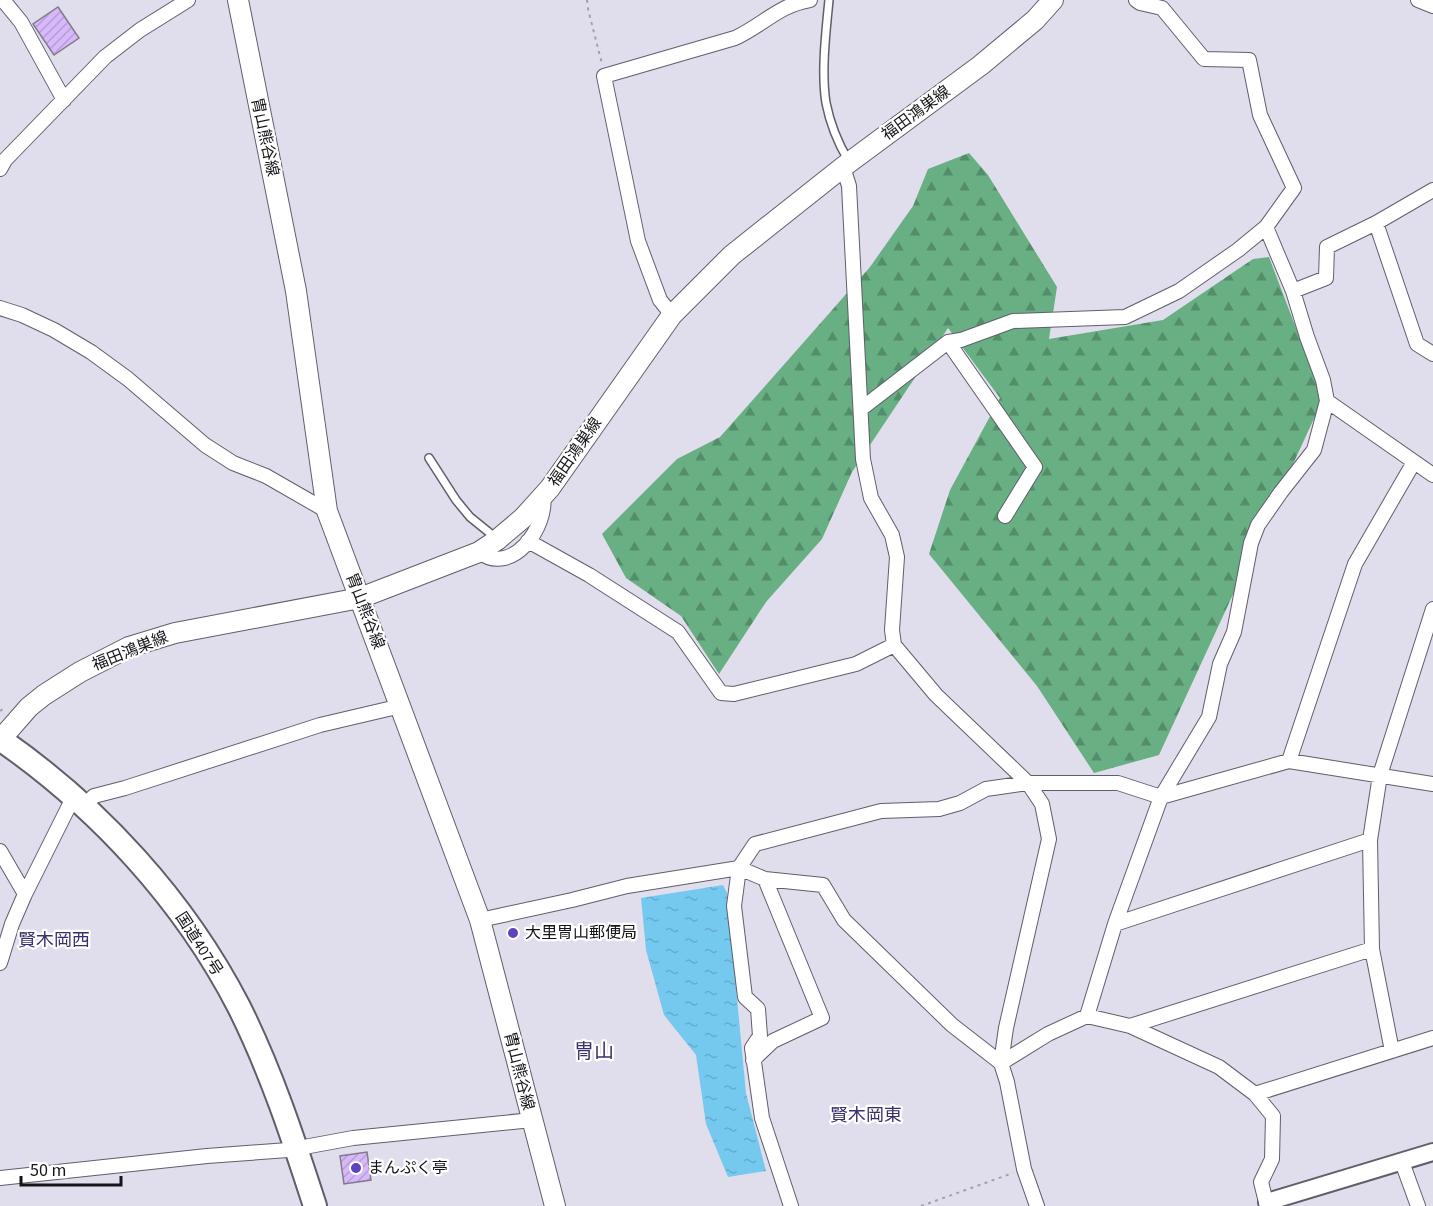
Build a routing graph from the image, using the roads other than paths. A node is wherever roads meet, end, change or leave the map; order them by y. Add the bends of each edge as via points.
1 (3, 0) edge
2 (188, 0) edge
3 (238, 0) edge
4 (810, 0) edge
5 (830, 0) edge
6 (1053, 0) edge
7 (1136, 0) edge
8 (1418, 0) edge
9 (1433, 6) edge
10 (64, 100) junction
11 (846, 165) junction
12 (0, 169) edge
13 (1433, 189) edge
14 (1376, 223) junction
15 (1266, 227) junction
16 (1293, 291) junction
17 (0, 308) edge
18 (672, 315) junction
19 (948, 342) junction
20 (1433, 354) edge
21 (1327, 401) junction
22 (861, 409) junction
23 (429, 458) dead end
24 (1414, 462) junction
25 (1433, 475) edge
26 (543, 496) junction
27 (327, 511) junction
28 (1005, 516) dead end
29 (497, 540) junction
30 (528, 541) junction
31 (479, 552) junction
32 (360, 598) junction
33 (1433, 609) edge
34 (894, 645) junction
35 (401, 706) junction
36 (0, 739) edge
37 (1289, 761) junction
38 (1380, 775) junction
39 (1028, 783) junction
40 (1433, 784) edge
41 (1161, 797) junction
42 (79, 801) junction
43 (1370, 840) junction
44 (0, 850) edge
45 (739, 868) junction
46 (765, 879) junction
47 (25, 894) junction
48 (480, 920) junction
49 (1115, 924) junction
50 (1372, 948) junction
51 (0, 963) edge
52 (1087, 1016) junction
53 (1130, 1026) junction
54 (1433, 1038) edge
55 (1392, 1051) junction
56 (753, 1060) junction
57 (1001, 1063) junction
58 (1255, 1094) junction
59 (532, 1120) junction
60 (296, 1149) junction
61 (1433, 1152) edge
62 (1402, 1162) junction
63 (0, 1178) edge
64 (1267, 1204) edge
65 (315, 1206) edge
66 (555, 1206) edge
67 (791, 1206) edge
68 (1036, 1206) edge
69 (1418, 1206) edge

1 - 10 street via 21,22
2 - 10 street via 105,57
3 - 27 main road, 胄山熊谷線 via 296,291
4 - 18 street via 787,6 735,38 604,76 638,241 660,300
5 - 11 lane via 826,102
6 - 11 main road, 福田鴻巣線 via 981,65
7 - 15 street via 1162,8 1204,59 1249,60 1260,115 1294,188
8 - 9 street
10 - 12 street
11 - 18 main road, 福田鴻巣線 via 732,255
11 - 22 street
13 - 14 street
14 - 16 street via 1327,247 1326,278
14 - 20 street via 1417,344
15 - 16 street
15 - 19 street via 1179,291 1125,317 1013,321
16 - 21 street
17 - 27 street via 54,330 91,352 205,446
18 - 26 main road, 福田鴻巣線
19 - 22 street
19 - 28 street via 1035,467
21 - 24 street
21 - 41 street via 1314,450 1258,525 1234,632 1220,664 1209,717
22 - 34 street via 862,459 871,498 892,536 897,557
23 - 29 lane via 470,517
24 - 25 street
24 - 37 street via 1355,564
26 - 29 main road, 福田鴻巣線
26 - 30 street via 544,513
27 - 32 main road, 胄山熊谷線
29 - 31 main road, 福田鴻巣線
30 - 31 street via 517,553 500,560 488,559
30 - 34 street via 678,632 721,693 734,694 828,672 856,664
31 - 32 main road, 福田鴻巣線
32 - 35 main road, 胄山熊谷線
32 - 36 main road, 福田鴻巣線 via 176,633 129,647 44,695
33 - 38 street
34 - 39 street via 936,695
35 - 42 street via 320,725
35 - 48 main road, 胄山熊谷線
36 - 42 highway, 国道407号
37 - 38 street
37 - 41 street
38 - 40 street
38 - 43 street
39 - 41 street via 1118,783
39 - 45 street via 986,789 939,809 881,811 755,844
39 - 57 street via 1042,804 1048,839
41 - 49 street
42 - 47 street
42 - 60 highway, 国道407号 via 172,903 218,972 262,1056
43 - 49 street
43 - 50 street
44 - 47 street
45 - 46 street
45 - 48 street via 627,886
45 - 56 street via 734,906 745,997 758,1009 760,1036 752,1048
46 - 56 street via 822,1018 773,1041
46 - 57 street via 823,885 844,920 952,1025
47 - 51 street
48 - 59 main road, 胄山熊谷線
49 - 52 street
50 - 53 street
50 - 55 street
52 - 53 street
52 - 57 street
53 - 58 street via 1219,1067
54 - 55 street
55 - 58 street
56 - 67 street via 762,1118
57 - 68 street
58 - 64 street via 1273,1116 1272,1159 1261,1182
59 - 60 street via 353,1138
59 - 66 main road, 胄山熊谷線
60 - 63 street
60 - 65 highway, 国道407号
61 - 62 street
62 - 64 street
62 - 69 street

